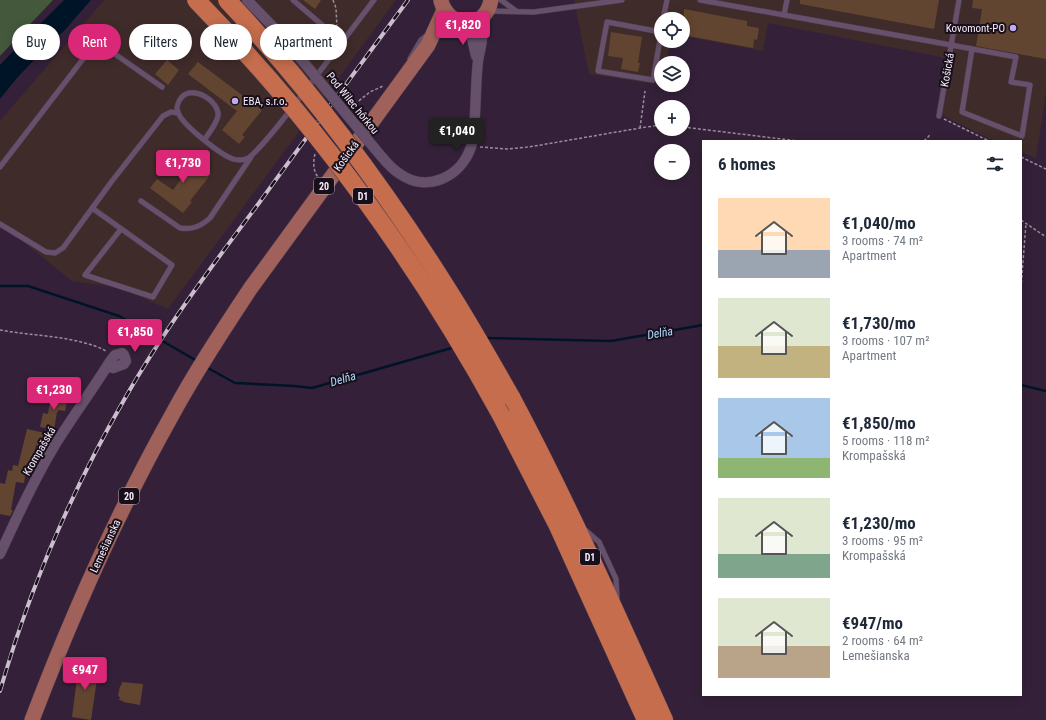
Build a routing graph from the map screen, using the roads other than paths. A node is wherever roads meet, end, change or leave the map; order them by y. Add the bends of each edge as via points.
1 (196, 0) edge
2 (226, 0) edge
3 (247, 0) edge
4 (293, 0) edge
5 (374, 0) edge
6 (501, 0) edge
7 (622, 0) edge
8 (666, 0) edge
9 (700, 0) edge
10 (787, 0) edge
11 (959, 0) edge
12 (590, 2) edge
13 (443, 5) edge
14 (486, 10) edge
15 (517, 11) junction
16 (665, 12) edge
17 (784, 15) junction
18 (462, 22) junction
19 (321, 24) edge
20 (435, 30) junction
21 (661, 33) edge
22 (347, 35) edge
23 (428, 45) junction
24 (951, 45) junction
25 (972, 49) junction
26 (328, 60) edge
27 (478, 62) junction
28 (405, 76) junction
29 (162, 87) dead end
30 (178, 112) junction
31 (939, 116) road end
32 (204, 140) junction
33 (251, 156) junction
34 (0, 167) edge
35 (141, 201) dead end
36 (92, 208) junction
37 (0, 224) edge
38 (121, 228) junction
39 (114, 356) road end
40 (193, 378) joint
41 (0, 554) edge
42 (32, 720) edge
43 (646, 720) edge
44 (664, 720) edge

1 - 43 highway, D1, bridge via 289,102 366,200 440,310 501,415 558,526
2 - 44 highway, D1, bridge via 303,88 380,189 454,299 537,447
3 - 27 street, Pod Wilec hôrkou, bridge via 282,36 376,150 400,174 419,182 442,179 452,174 466,160 472,146
4 - 19 lane
5 - 22 lane
6 - 15 lane
7 - 12 lane
8 - 16 lane
9 - 17 lane
10 - 17 lane
11 - 24 lane, Košická
12 - 15 lane via 534,12
13 - 18 main road, Košická / 20 via 452,19
13 - 20 main road, Košická / 20
14 - 15 lane
14 - 18 main road, Košická / 20 via 475,21
14 - 27 street
17 - 24 lane
18 - 23 main road, Košická / 20
18 - 27 street via 472,35
20 - 23 main road, Košická / 20
20 - 28 lane via 421,40 410,57
21 - 21 lane via 607,22 598,71 653,80
23 - 28 main road, Košická / 20
24 - 25 lane
24 - 31 lane, Košická
25 - 25 lane via 1016,57 1012,82 1030,85 1022,136 962,112
26 - 33 lane via 285,118
28 - 40 main road, Košická / 20 via 254,282
29 - 34 lane via 102,45 93,46
30 - 32 lane via 183,121
30 - 32 lane via 181,97 187,93 196,93 211,101 217,108 218,116
30 - 36 lane via 163,116
32 - 33 lane via 234,159 243,160
33 - 35 lane via 210,218 203,224 188,229 180,228
36 - 37 lane via 63,248 55,253 46,252
36 - 38 lane
38 - 38 lane via 172,265 153,297 85,275
39 - 41 street, Krompašská via 118,353 124,355 126,361 113,368 107,366 55,446 22,506
40 - 42 main road, Lemešianska / 20 via 139,477 92,572

